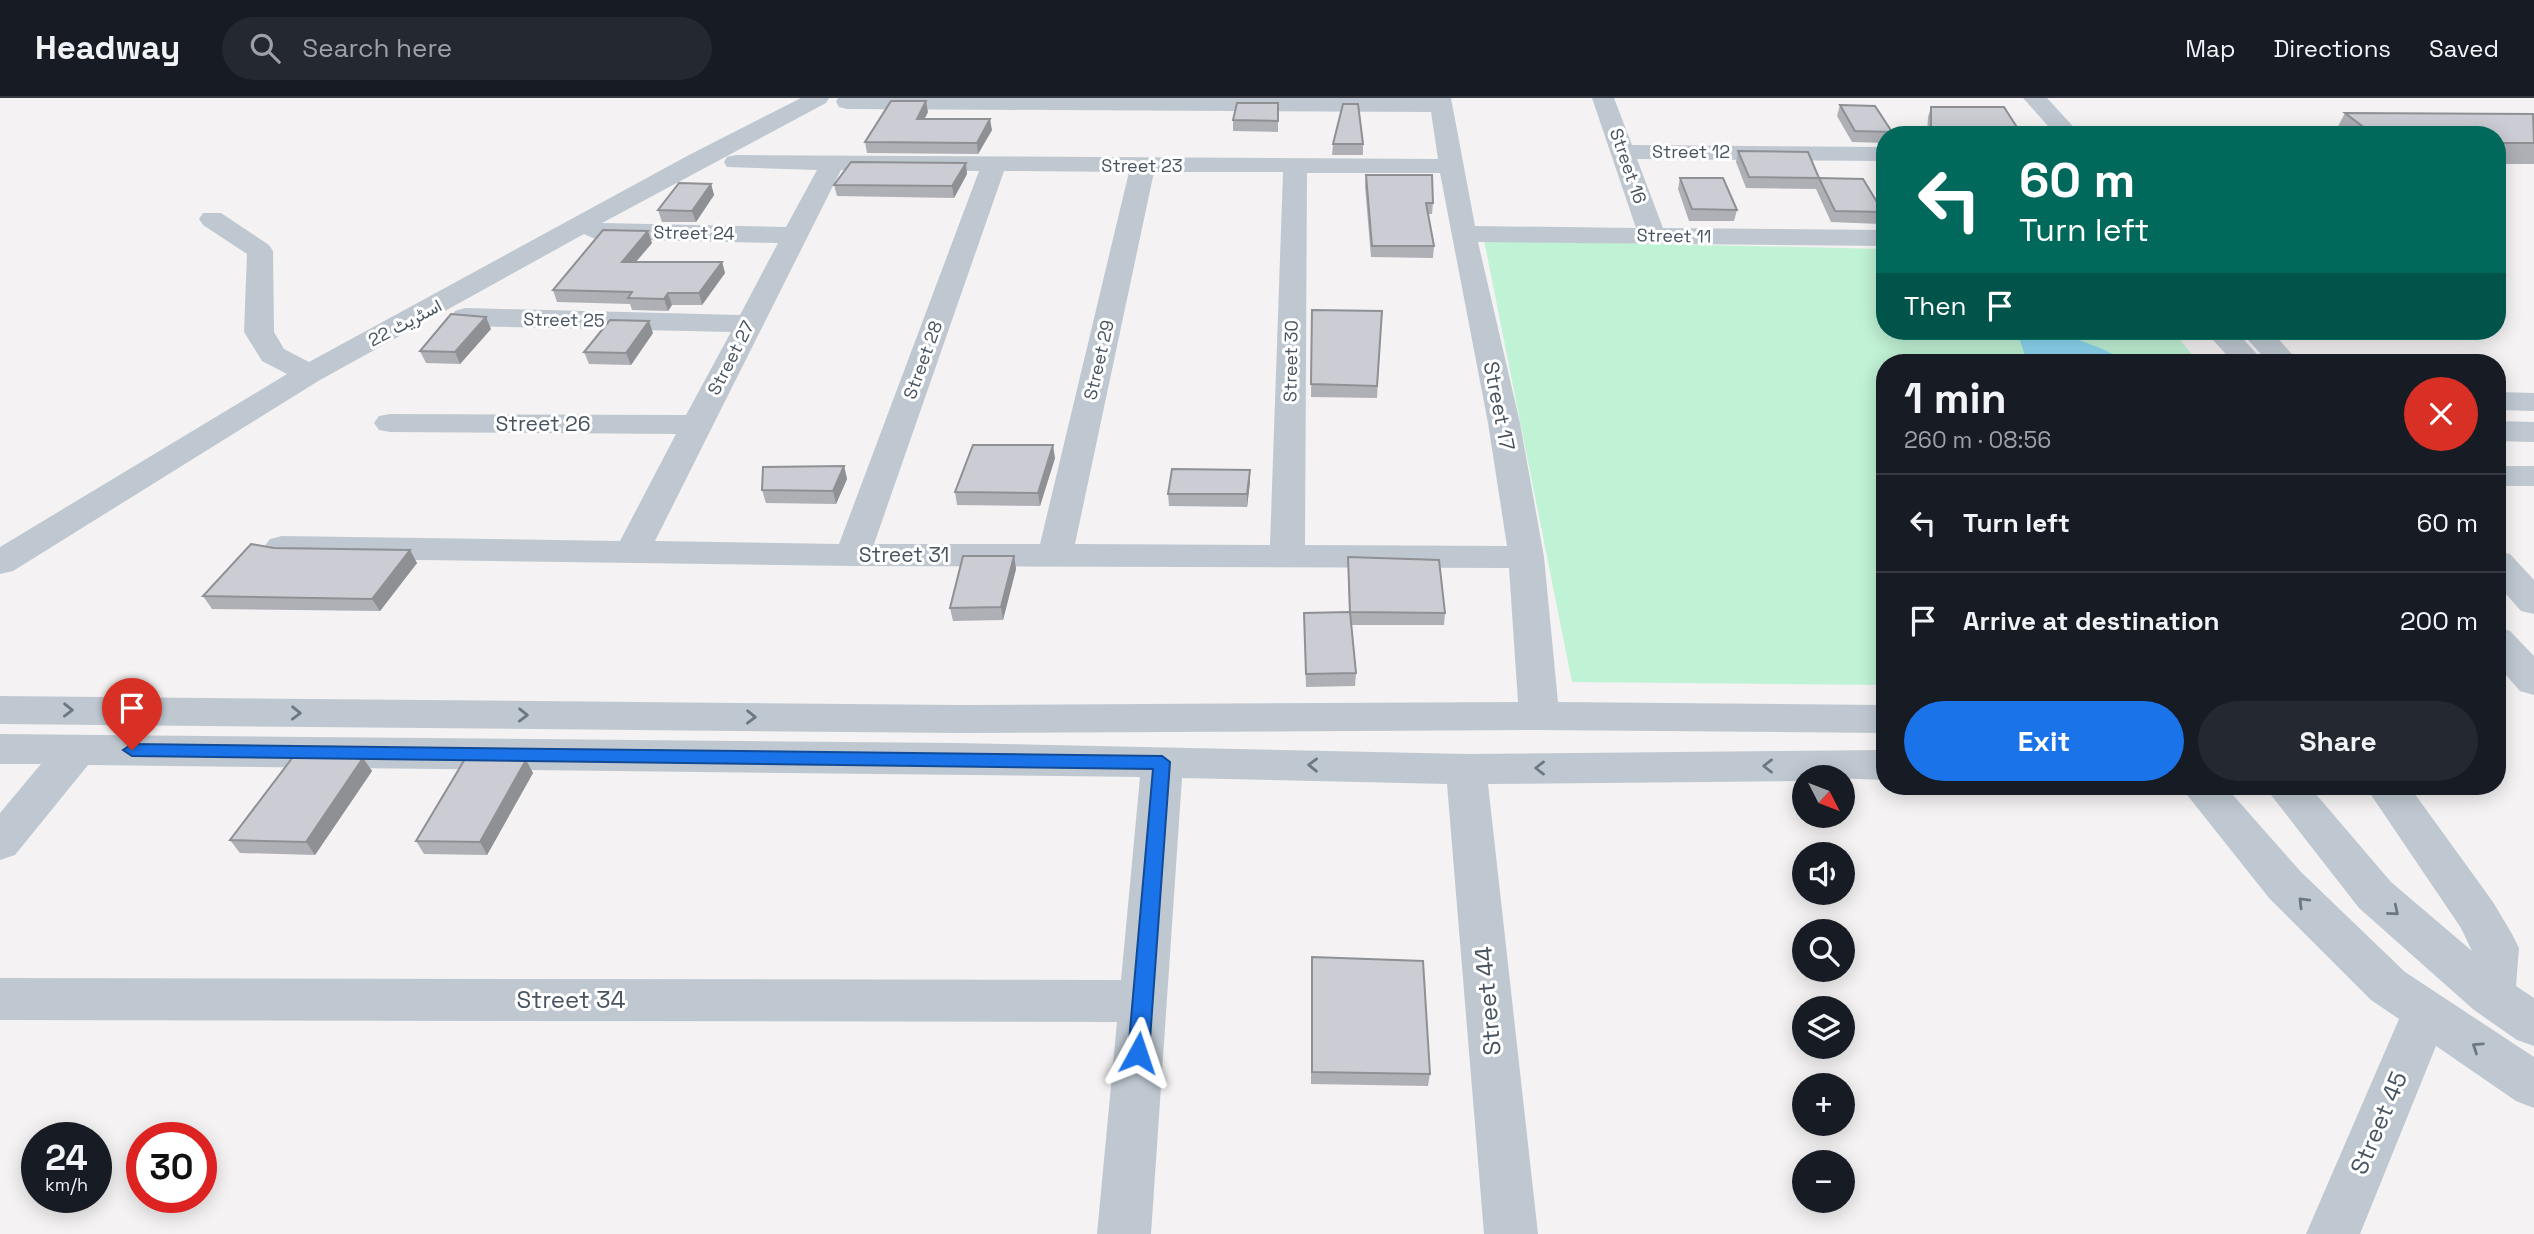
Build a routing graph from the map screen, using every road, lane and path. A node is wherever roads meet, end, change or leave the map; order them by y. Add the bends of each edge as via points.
1 (818, 98) edge
2 (1603, 98) edge
3 (2011, 98) edge
4 (2035, 98) edge
5 (1291, 101) edge
6 (847, 102) dead end
7 (1440, 102) edge
8 (2036, 126) edge
9 (2061, 126) edge
10 (1624, 152) junction
11 (1876, 154) edge
12 (736, 162) dead end
13 (832, 164) junction
14 (993, 166) junction
15 (1143, 166) junction
16 (1451, 166) junction
17 (1295, 167) junction
18 (212, 219) dead end
19 (591, 231) dead end
20 (1463, 234) junction
21 (796, 235) junction
22 (1651, 235) junction
23 (1876, 238) edge
24 (465, 317) edge
25 (747, 324) junction
26 (2228, 340) edge
27 (2263, 340) edge
28 (2242, 354) edge
29 (2277, 354) edge
30 (309, 374) junction
31 (2506, 403) edge
32 (2533, 410) edge
33 (390, 423) dead end
34 (696, 425) junction
35 (2506, 426) edge
36 (2506, 475) edge
37 (2534, 476) edge
38 (282, 547) edge
39 (631, 553) junction
40 (852, 555) junction
41 (1055, 555) junction
42 (1287, 556) junction
43 (1526, 557) junction
44 (0, 562) edge
45 (2506, 572) edge
46 (2506, 603) edge
47 (2534, 603) edge
48 (2506, 650) edge
49 (2534, 681) edge
50 (0, 710) edge
51 (1539, 716) junction
52 (961, 719) junction
53 (1876, 719) edge
54 (0, 749) edge
55 (77, 750) junction
56 (955, 758) junction
57 (1162, 762) junction
58 (1876, 765) edge
59 (1466, 769) junction
60 (2209, 795) edge
61 (2292, 795) edge
62 (2392, 795) edge
63 (0, 843) edge
64 (2491, 995) junction
65 (0, 999) edge
66 (1143, 1001) junction
67 (2426, 1012) junction
68 (2534, 1024) edge
69 (2534, 1085) edge
70 (1124, 1234) edge
71 (1511, 1234) edge
72 (2333, 1234) edge

1 - 30 street, اسٹریٹ 22
2 - 10 street, Street 16
3 - 8 street
4 - 9 street
5 - 6 street
5 - 7 street
7 - 16 street, Street 17
10 - 11 street, Street 12
10 - 22 street, Street 16
12 - 13 street, Street 23
13 - 14 street, Street 23
13 - 21 street, Street 27
14 - 15 street, Street 23
14 - 40 street, Street 28
15 - 17 street, Street 23
15 - 41 street, Street 29
16 - 17 street, Street 23
16 - 20 street, Street 17
17 - 42 street, Street 30
18 - 30 street via 260,251 258,332 273,355
19 - 21 street, Street 24
20 - 22 street, Street 11
20 - 43 street, Street 17
21 - 25 street, Street 27
22 - 23 street, Street 11
24 - 25 street, Street 25
25 - 34 street, Street 27
26 - 28 street
27 - 29 street
30 - 44 street, اسٹریٹ 22
31 - 32 street
32 - 35 street
33 - 34 street, Street 26
34 - 39 street, Street 27
36 - 37 street
38 - 39 street, Street 31
39 - 40 street, Street 31
40 - 41 street, Street 31
41 - 42 street, Street 31
42 - 43 street, Street 31
43 - 51 street, Street 17
45 - 47 street
46 - 47 street
48 - 49 street
50 -> 52 street
51 - 52 street
51 - 53 street
52 - 56 street
54 - 55 street
55 - 56 street
55 - 63 street
56 - 57 street
59 -> 57 street
57 - 66 street
58 -> 59 street
59 - 71 street, Street 44
67 -> 60 street via 2388,986 2285,885
61 -> 64 street via 2375,895
62 - 64 street via 2496,948
64 - 68 street
65 - 66 street, Street 34
66 - 70 street
69 -> 67 street
67 - 72 street, Street 45

